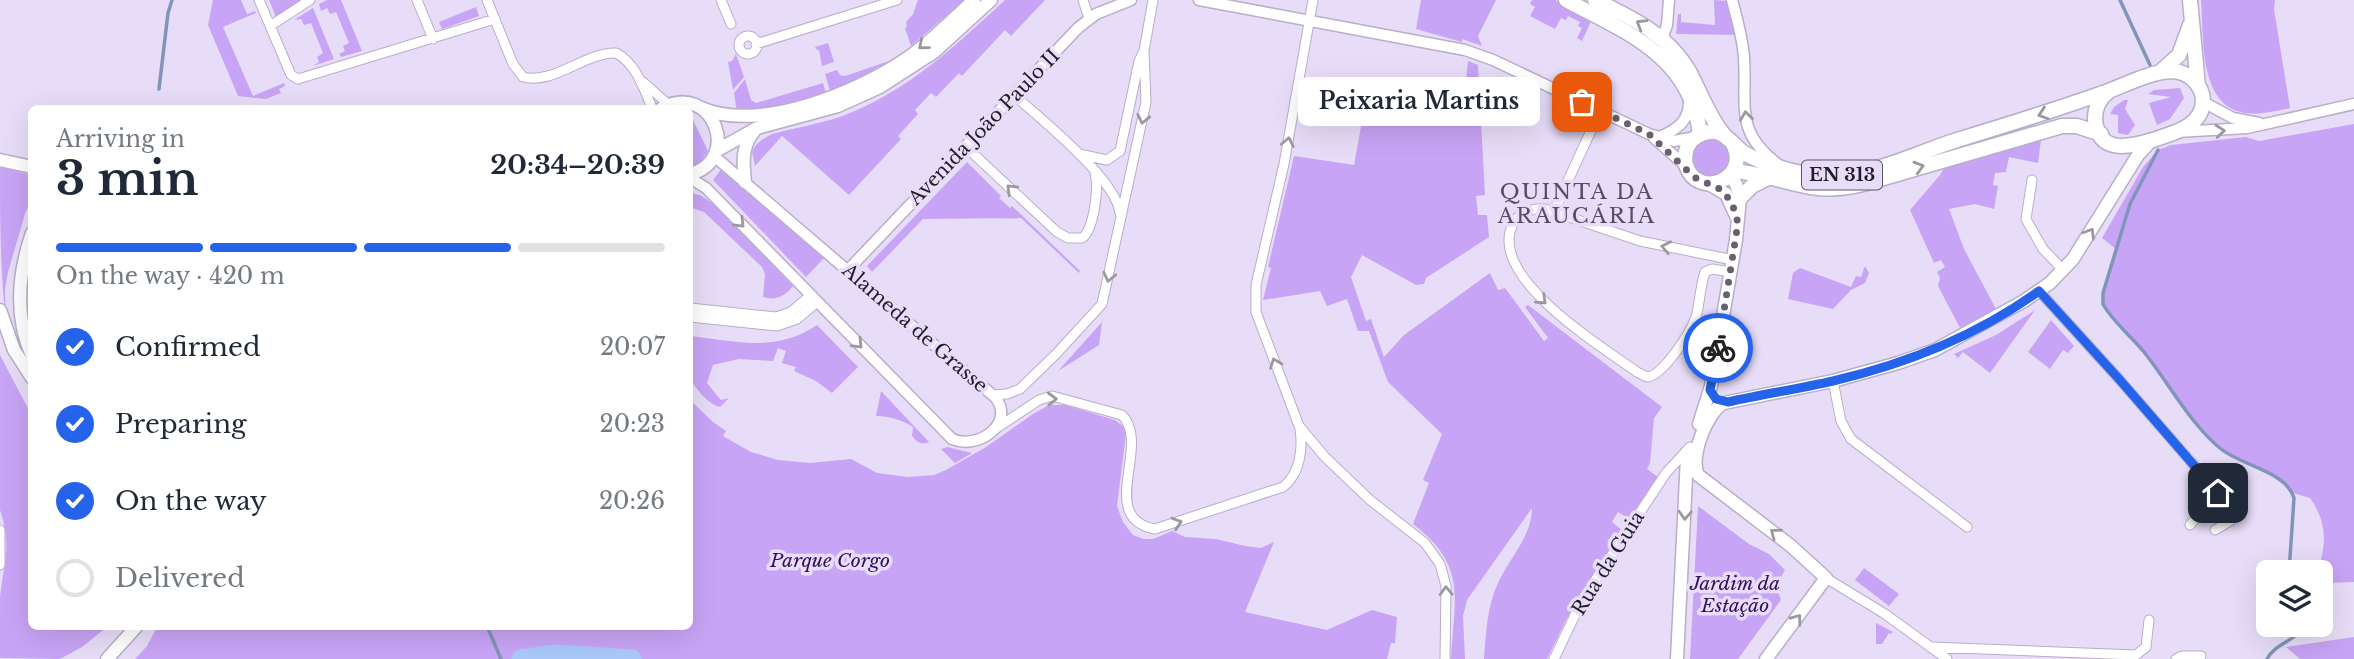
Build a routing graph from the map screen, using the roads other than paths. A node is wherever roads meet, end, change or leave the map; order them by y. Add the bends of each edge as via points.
1 (260, 0) edge
2 (310, 0) edge
3 (417, 0) edge
4 (487, 0) edge
5 (721, 0) edge
6 (897, 0) edge
7 (974, 0) edge
8 (991, 0) edge
9 (1083, 0) edge
10 (1131, 0) edge
11 (1153, 0) edge
12 (1199, 0) edge
13 (1313, 0) edge
14 (1566, 0) edge
15 (1595, 0) edge
16 (1669, 0) edge
17 (1732, 0) edge
18 (2191, 7) edge
19 (495, 19) junction
20 (1089, 19) junction
21 (1310, 20) junction
22 (731, 24) dead end
23 (270, 26) junction
24 (433, 39) junction
25 (1662, 39) junction
26 (756, 44) dead end
27 (1144, 51) junction
28 (2159, 73) junction
29 (639, 79) junction
30 (2198, 86) junction
31 (2108, 92) junction
32 (1014, 95) junction
33 (1689, 95) junction
34 (2203, 102) junction
35 (2354, 104) edge
36 (651, 105) edge
37 (663, 105) edge
38 (671, 105) edge
39 (690, 105) edge
40 (693, 106) edge
41 (701, 108) junction
42 (1600, 111) junction
43 (2261, 123) junction
44 (757, 128) junction
45 (2177, 132) junction
46 (2101, 134) junction
47 (1654, 135) junction
48 (1698, 135) junction
49 (1728, 139) junction
50 (2152, 140) junction
51 (965, 146) junction
52 (715, 153) junction
53 (1079, 154) junction
54 (0, 158) edge
55 (28, 160) edge
56 (28, 166) edge
57 (1688, 168) junction
58 (1784, 169) junction
59 (1095, 173) junction
60 (1732, 173) junction
61 (693, 174) edge
62 (1770, 177) junction
63 (693, 178) edge
64 (2032, 180) dead end
65 (745, 182) junction
66 (1707, 183) junction
67 (1741, 198) junction
68 (1554, 211) junction
69 (1120, 222) junction
70 (1738, 223) junction
71 (28, 249) edge
72 (1732, 266) junction
73 (848, 270) junction
74 (2063, 270) junction
75 (2039, 291) junction
76 (814, 298) junction
77 (693, 309) edge
78 (0, 310) edge
79 (693, 317) edge
80 (28, 345) edge
81 (28, 372) edge
82 (1833, 381) junction
83 (1710, 390) junction
84 (992, 395) junction
85 (1728, 402) junction
86 (1299, 426) junction
87 (994, 430) junction
88 (1690, 447) junction
89 (1668, 471) junction
90 (1686, 480) junction
91 (1703, 480) junction
92 (2218, 493) junction
93 (2190, 525) dead end
94 (1966, 527) dead end
95 (0, 530) edge
96 (2215, 530) dead end
97 (0, 565) edge
98 (1826, 578) junction
99 (2149, 620) dead end
100 (133, 630) edge
101 (1931, 648) junction
102 (1972, 650) junction
103 (2201, 656) dead end
104 (107, 659) edge
105 (1444, 659) edge
106 (1554, 659) edge
107 (1677, 659) edge
108 (1766, 659) edge
109 (1947, 659) edge
110 (1962, 659) edge
111 (2176, 659) edge

1 - 23 street
2 - 23 street
3 - 24 street
4 - 19 street
5 - 22 street
6 - 26 street
7 -> 41 main road via 909,57 837,94 748,116
8 - 44 main road via 934,52 880,87 826,110
9 - 20 street
10 - 20 street, Avenida João Paulo II
11 - 27 street
12 - 21 street
13 - 21 street
14 - 33 main road via 1653,48
25 -> 15 main road
16 - 25 street
58 -> 17 street via 1758,148 1747,127 1743,46
18 - 28 main road, EN 313 via 2181,51
18 - 30 main road, EN 313
19 - 24 street
19 - 29 street via 523,77 545,76 616,53
20 - 32 street, Avenida João Paulo II
21 - 42 street via 1465,50
86 -> 21 street via 1258,319 1255,298
23 - 24 street via 291,75 298,79
25 - 49 main road via 1688,71
27 - 53 street via 1120,151 1108,160
27 -> 69 street via 1146,102
28 - 30 main road, EN 313 via 2181,72
28 - 31 main road, EN 313
29 - 36 street
29 - 37 street
30 - 34 main road, EN 313
31 - 46 main road via 2096,107
31 -> 58 main road, EN 313 via 1860,173 1822,177
32 - 51 street, Avenida João Paulo II
32 - 53 street
33 - 47 street via 1683,123 1672,132
33 - 48 main road via 1698,119
34 - 43 street via 2232,118
34 - 45 main road via 2195,120
35 - 43 street
38 - 39 main road
40 - 41 main road
41 - 52 main road via 714,122
42 - 47 street
42 - 68 street
45 -> 43 street
44 - 52 main road
44 - 65 main road via 744,149
45 - 50 main road
46 - 50 main road via 2120,147
62 -> 46 main road via 1836,189 2062,126
47 - 48 street via 1678,141
47 - 57 street
48 - 49 main road, EN 313 via 1709,132
48 - 57 main road via 1687,149
49 - 58 main road, EN 313 via 1749,155
49 - 60 main road via 1737,156
74 -> 50 main road
59 -> 51 street via 1097,192 1087,235 1074,239 1057,232
51 - 73 street, Avenida João Paulo II
52 - 61 main road
52 - 65 street, Alameda de Grasse
53 - 59 street
54 - 55 main road
54 - 56 main road
57 - 66 main road
59 - 69 street via 1117,200
60 - 62 main road
60 - 66 main road via 1717,183
60 - 67 main road
62 - 67 main road
63 -> 76 street
64 - 74 street via 2026,219 2043,249
65 - 73 street, Alameda de Grasse
66 - 70 main road via 1726,194
67 - 70 main road
72 -> 68 street
68 -> 72 street via 1537,208 1521,214 1512,225 1510,242 1521,274 1541,300 1647,377 1656,375 1689,332 1703,275
69 -> 84 street via 1100,307 1020,389
70 - 72 main road
71 - 80 main road via 19,300
72 - 83 main road
73 - 84 street, Alameda de Grasse
74 - 75 main road
75 - 82 main road via 1936,350
75 - 92 street
76 - 77 street via 776,317
76 - 79 street via 797,319 777,326
76 -> 87 street via 952,439 974,442
78 - 81 main road via 14,350
82 - 85 main road
82 - 94 street via 1841,421 1851,439
83 - 85 main road via 1716,399
83 - 88 main road
84 - 87 street, Alameda de Grasse via 1001,411
85 - 91 main road via 1713,411 1696,452 1694,467
87 -> 86 street via 1046,397 1122,415 1132,438 1127,506 1138,522 1155,528 1287,484 1300,457
105 -> 86 street via 1446,586 1437,558 1348,479
88 - 89 street, Rua da Guia
88 - 90 main road
89 - 90 street via 1678,469
89 - 106 street, Rua da Guia via 1584,599
90 - 91 main road
90 -> 107 main road
98 -> 91 main road
92 - 93 street
92 - 96 street via 2234,515
95 - 97 street
98 - 101 street
108 -> 98 main road
99 - 102 street via 2146,648 2136,655
100 - 104 main road
101 - 102 street
101 - 109 street
102 - 110 street
103 - 111 street

